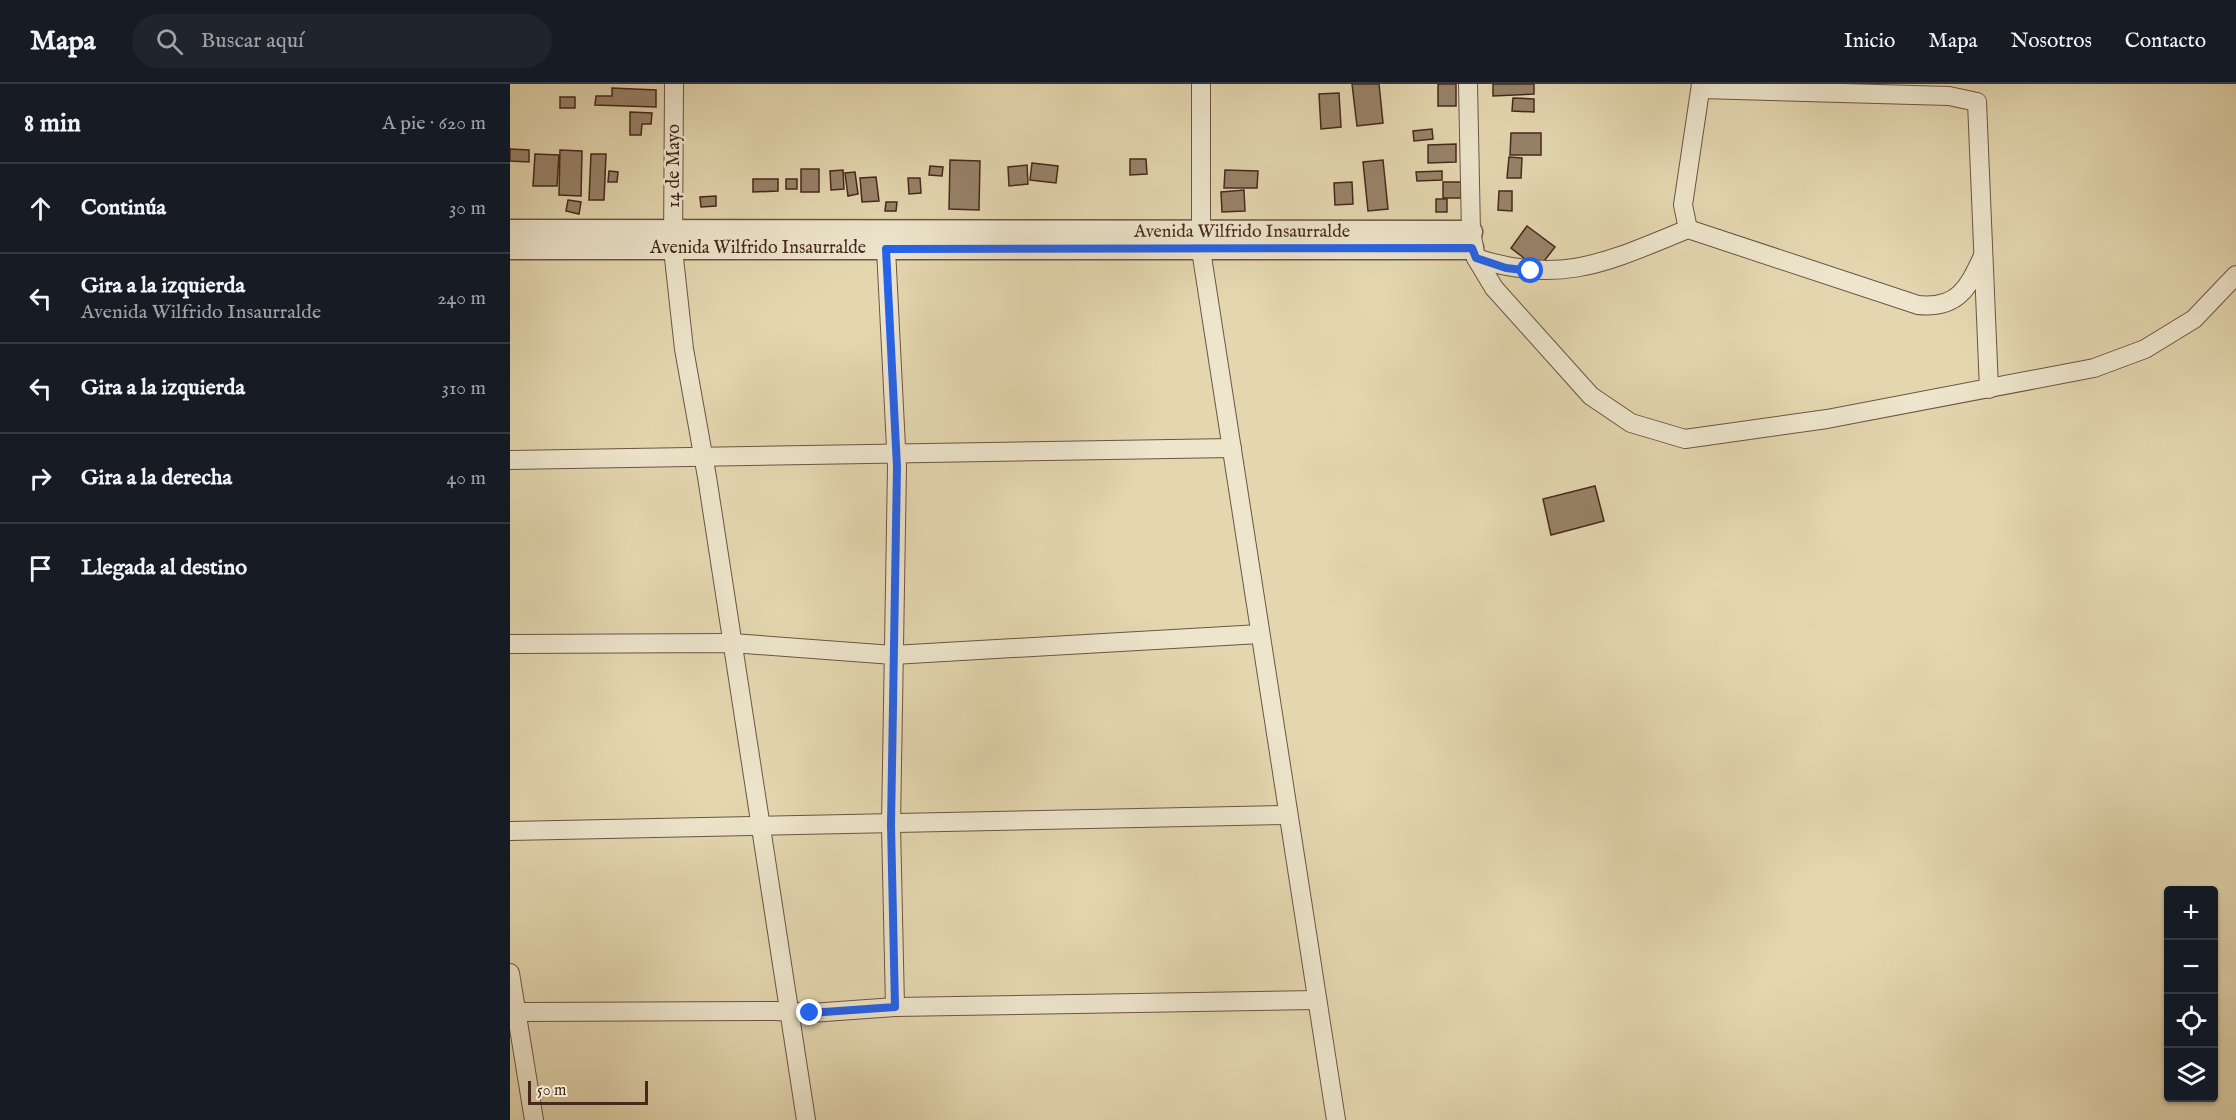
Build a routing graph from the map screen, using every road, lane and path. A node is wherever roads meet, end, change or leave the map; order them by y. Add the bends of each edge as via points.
1 (674, 84) edge
2 (1201, 84) edge
3 (1468, 84) edge
4 (1701, 86) edge
5 (1688, 229) junction
6 (510, 231) edge
7 (674, 240) junction
8 (1201, 240) junction
9 (1473, 246) junction
10 (510, 248) edge
11 (886, 249) junction
12 (1984, 254) junction
13 (2236, 275) edge
14 (1989, 389) junction
15 (1232, 448) junction
16 (896, 453) junction
17 (703, 457) junction
18 (510, 460) edge
19 (1260, 634) junction
20 (732, 643) junction
21 (510, 644) edge
22 (893, 655) junction
23 (1288, 816) junction
24 (891, 825) junction
25 (760, 826) junction
26 (510, 831) edge
27 (510, 973) edge
28 (1317, 1000) junction
29 (895, 1007) junction
30 (517, 1012) junction
31 (789, 1012) junction
32 (534, 1120) edge
33 (806, 1120) edge
34 (1336, 1120) edge

1 - 7 street, 14 de Mayo
2 - 8 street
3 - 9 street
4 - 5 street via 1683,205
4 - 12 street via 1950,96 1977,102
5 - 9 street via 1623,257 1581,268 1506,268
5 - 12 street via 1918,305 1936,307 1959,297
6 - 7 street, Avenida Wilfrido Insaurralde
7 - 8 street, Avenida Wilfrido Insaurralde
7 - 10 street, Avenida Wilfrido Insaurralde
7 - 11 street, Avenida Wilfrido Insaurralde
7 - 17 street, 14 de Mayo via 684,349
8 - 9 street, Avenida Wilfrido Insaurralde
8 - 11 street, Avenida Wilfrido Insaurralde
8 - 15 street
9 - 14 street via 1494,288 1591,396 1631,423 1685,439 1827,419
11 - 16 street
12 - 14 street
13 - 14 street via 2194,319 2145,349 2094,368
15 - 16 street
15 - 19 street
16 - 17 street
16 - 22 street
17 - 18 street
17 - 20 street, 14 de Mayo
19 - 22 street
19 - 23 street
20 - 21 street
20 - 22 street
20 - 25 street, 14 de Mayo
22 - 24 street
23 - 24 street
23 - 28 street
24 - 25 street
24 - 29 street
25 - 26 street
25 - 31 street, 14 de Mayo
27 - 30 street
28 - 29 street
28 - 34 street
29 - 31 street
30 - 31 street
30 - 32 street
31 - 33 street, 14 de Mayo

